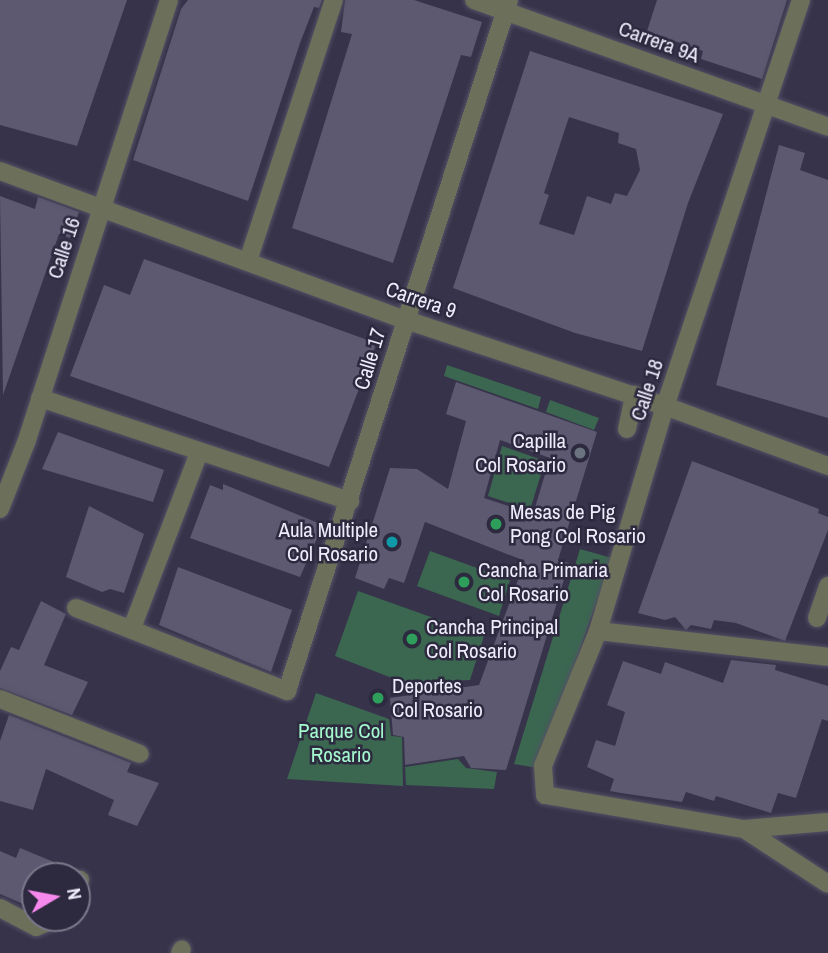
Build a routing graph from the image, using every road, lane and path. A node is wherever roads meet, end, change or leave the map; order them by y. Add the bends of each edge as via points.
1 (169, 0) edge
2 (334, 0) edge
3 (474, 0) edge
4 (800, 0) edge
5 (508, 5) edge
6 (767, 106) junction
7 (828, 127) edge
8 (0, 171) edge
9 (101, 208) junction
10 (248, 261) junction
11 (406, 320) junction
12 (634, 395) junction
13 (40, 397) junction
14 (665, 406) junction
15 (626, 429) dead end
16 (200, 453) junction
17 (828, 466) edge
18 (350, 501) junction
19 (0, 509) edge
20 (828, 586) edge
21 (76, 608) dead end
22 (817, 618) dead end
23 (132, 628) junction
24 (598, 631) junction
25 (828, 657) edge
26 (0, 699) edge
27 (140, 754) dead end
28 (828, 822) edge
29 (744, 829) junction
30 (828, 884) edge
31 (0, 908) edge
32 (21, 919) edge

1 - 9 street, Calle 16
2 - 10 street
3 - 5 street, Carrera 9A
4 - 6 street, Calle 18
5 - 6 street, Carrera 9A
5 - 11 street, Calle 17
6 - 7 street, Carrera 9A
6 - 14 street, Calle 18
8 - 9 street, Carrera 9
9 - 10 street, Carrera 9
9 - 13 street, Calle 16
10 - 11 street, Carrera 9
11 - 12 street, Carrera 9
11 - 18 street, Calle 17
12 - 14 street, Carrera 9
12 - 15 street
13 - 16 street
13 - 19 street, Calle 16
14 - 17 street, Carrera 9
14 - 24 street, Calle 18
16 - 18 street
16 - 23 street
18 - 23 street, Calle 17 via 287,691
20 - 22 street
21 - 23 street
24 - 25 street
24 - 29 street, Calle 18 via 543,766 545,795
26 - 27 street
28 - 29 street
29 - 30 street
31 - 32 street

